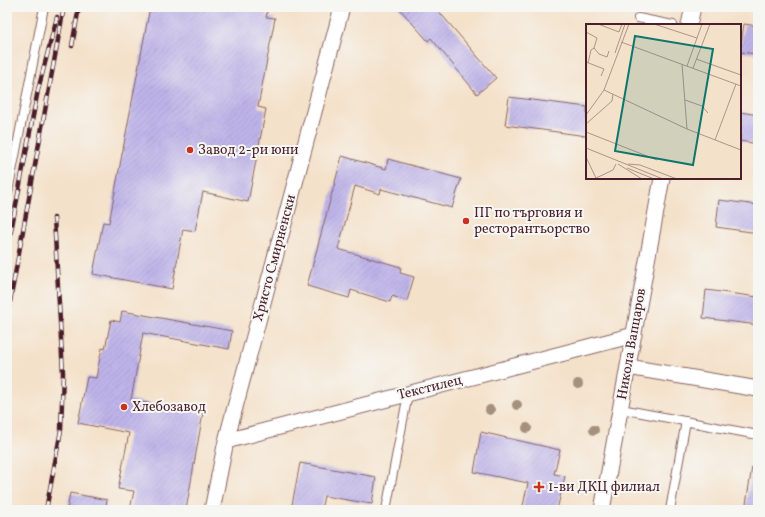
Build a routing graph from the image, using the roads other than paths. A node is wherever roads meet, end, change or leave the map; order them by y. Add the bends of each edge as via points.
1 (44, 7) edge
2 (342, 7) edge
3 (693, 7) edge
4 (638, 18) dead end
5 (668, 24) edge
6 (690, 24) edge
7 (662, 179) edge
8 (7, 197) edge
9 (634, 335) junction
10 (628, 367) junction
11 (758, 389) edge
12 (408, 394) junction
13 (621, 409) junction
14 (686, 421) junction
15 (758, 435) edge
16 (226, 441) junction
17 (212, 510) edge
18 (386, 510) edge
19 (602, 510) edge
20 (670, 510) edge

1 - 8 lane
2 - 16 street, Христо Смирненски
3 - 6 street
4 - 5 lane
7 - 9 street, Никола Вапцаров
9 - 10 street, Никола Вапцаров
9 - 12 street, Текстилец
10 - 11 street
10 - 13 street, Никола Вапцаров
12 - 16 street, Текстилец
12 - 18 lane
13 - 14 lane
13 - 19 street, Никола Вапцаров
14 - 15 lane
14 - 20 lane
16 - 17 street, Христо Смирненски

